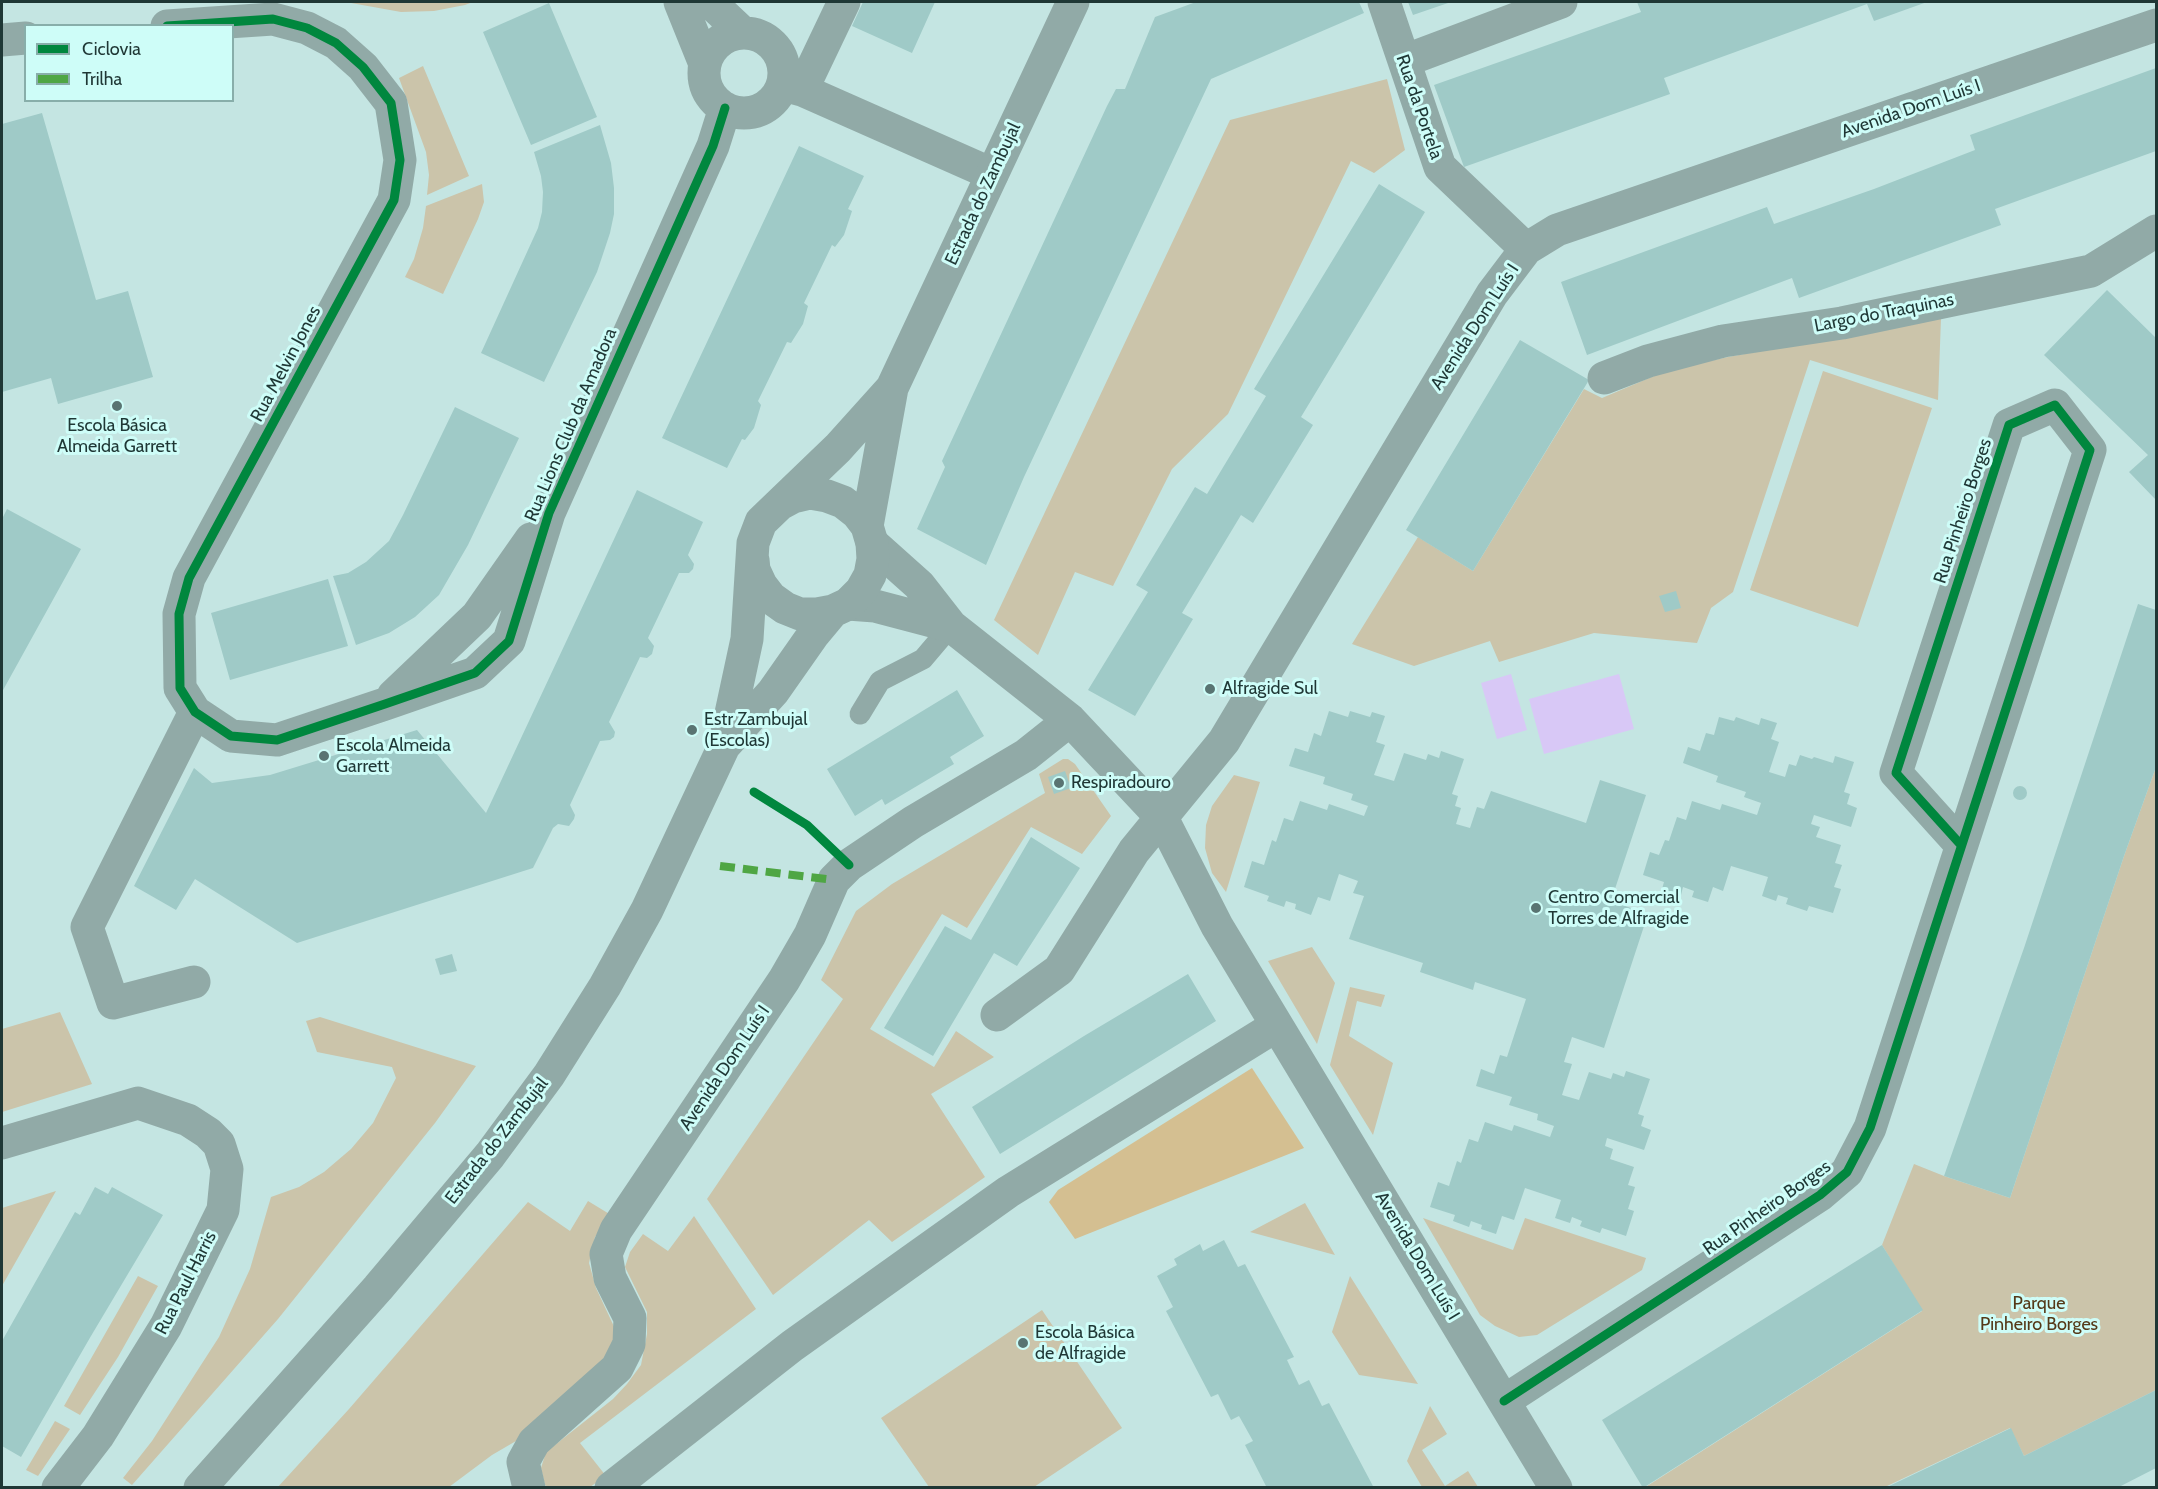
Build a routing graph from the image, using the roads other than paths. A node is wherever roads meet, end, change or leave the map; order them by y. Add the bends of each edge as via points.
1 (680, 2) edge
2 (710, 2) edge
3 (844, 2) edge
4 (1073, 2) edge
5 (1384, 2) edge
6 (1561, 2) edge
7 (197, 24) edge
8 (2157, 25) edge
9 (743, 33) junction
10 (24, 38) edge
11 (2, 40) edge
12 (1404, 61) junction
13 (705, 64) junction
14 (792, 87) junction
15 (725, 108) junction
16 (992, 174) junction
17 (2157, 231) edge
18 (1526, 249) junction
19 (1604, 378) dead end
20 (892, 388) junction
21 (778, 504) junction
22 (869, 535) junction
23 (752, 554) junction
24 (840, 608) junction
25 (951, 626) junction
26 (195, 712) junction
27 (860, 714) dead end
28 (1070, 720) junction
29 (724, 746) junction
30 (1162, 818) junction
31 (1961, 845) junction
32 (194, 981) dead end
33 (997, 1015) dead end
34 (1276, 1026) junction
35 (2, 1143) edge
36 (1504, 1401) junction
37 (528, 1487) edge
38 (58, 1488) edge
39 (200, 1488) edge
40 (610, 1488) edge
41 (1556, 1488) edge

1 - 13 street
2 - 9 street
3 - 14 street
4 - 16 street, Estrada do Zambujal
5 - 12 street, Rua da Portela
6 - 12 street
7 - 26 street, Rua Melvin Jones via 273,19 308,28 336,43 363,67 391,103 400,159 394,200 189,578 179,614 180,688
8 - 18 street, Avenida Dom Luís I via 1557,230
9 - 13 street via 718,42
9 - 14 street via 768,41 777,51
10 - 11 street
12 - 18 street, Rua da Portela via 1440,167
13 - 15 street via 708,89
14 - 15 street via 751,112
14 - 16 street
15 - 26 street, Rua Lions Club da Amadora via 713,146 549,513 477,616 386,704 277,740 231,736
16 - 20 street, Estrada do Zambujal
17 - 19 street, Largo do Traquinas via 2091,271 1842,323 1723,341 1648,361
18 - 30 street, Avenida Dom Luís I via 1492,294 1224,741
20 - 21 street, Estrada do Zambujal via 838,448
20 - 22 street, Estrada do Zambujal
21 - 22 street, Estrada do Zambujal via 810,493 827,496 857,513
21 - 23 street, Estrada do Zambujal via 761,522
22 - 24 street, Estrada do Zambujal via 873,559 870,575 861,591
22 - 25 street, Avenida Dom Luís I
23 - 24 street, Estrada do Zambujal via 761,585 784,608 800,614
23 - 29 street, Estrada do Zambujal via 747,639
24 - 25 street, Avenida Dom Luís I via 875,606
24 - 29 street, Estrada do Zambujal via 813,635 773,693
25 - 27 lane via 923,659 880,681
25 - 28 street, Avenida Dom Luís I
26 - 32 street via 87,927 113,1003
28 - 30 street, Avenida Dom Luís I
28 - 37 street, Avenida Dom Luís I via 1026,755 913,822 849,865 834,880 810,935 784,980 616,1230 606,1254 610,1278 630,1318 629,1344 617,1368 534,1442 524,1462
29 - 39 street, Estrada do Zambujal via 647,910 549,1075 490,1155 378,1288
30 - 33 street, Avenida Dom Luís I via 1134,851 1059,970
30 - 34 street, Avenida Dom Luís I via 1217,926
31 - 31 street, Rua Pinheiro Borges via 2090,450 2055,405 2009,425 1896,773
31 - 36 street, Rua Pinheiro Borges via 1870,1128 1847,1172 1820,1196
34 - 36 street, Avenida Dom Luís I
34 - 40 street via 1008,1192 792,1346
35 - 38 street, Rua Paul Harris via 138,1103 188,1120 208,1133 219,1144 227,1169 223,1210 166,1326 98,1436
36 - 41 street, Avenida Dom Luís I

